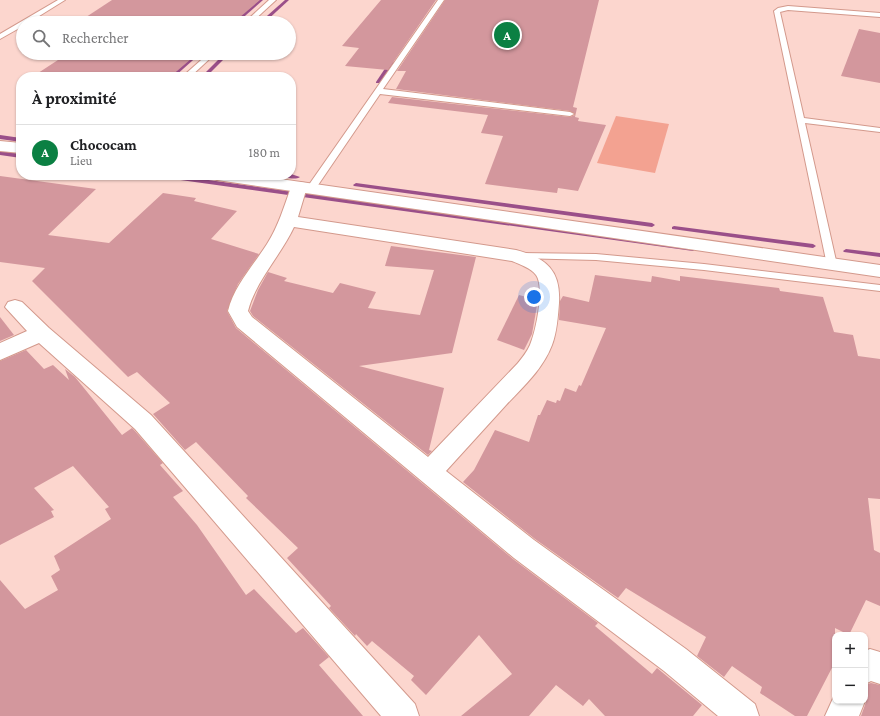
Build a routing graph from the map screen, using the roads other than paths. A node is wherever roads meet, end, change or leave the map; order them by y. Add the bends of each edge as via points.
1 (62, 0) edge
2 (273, 0) edge
3 (441, 0) edge
4 (880, 15) edge
5 (35, 16) edge
6 (255, 16) edge
7 (16, 27) edge
8 (0, 30) edge
9 (10, 31) junction
10 (0, 37) edge
11 (205, 60) edge
12 (192, 72) edge
13 (378, 91) junction
14 (570, 114) dead end
15 (800, 120) junction
16 (880, 130) edge
17 (0, 146) edge
18 (16, 148) edge
19 (234, 180) edge
20 (297, 199) junction
21 (516, 256) junction
22 (832, 265) junction
23 (880, 271) edge
24 (880, 288) edge
25 (15, 307) dead end
26 (41, 334) junction
27 (0, 352) edge
28 (429, 472) junction
29 (868, 666) edge
30 (880, 668) edge
31 (847, 704) edge
32 (403, 716) edge
33 (743, 716) edge
34 (841, 716) edge

1 - 5 lane
2 - 6 lane
3 - 13 lane
4 - 15 lane via 788,8 777,11
7 - 9 lane
8 - 9 lane
9 - 10 lane
11 - 12 lane
13 - 14 lane
13 - 20 lane
15 - 16 lane
15 - 22 lane
17 - 18 street
19 - 20 street
20 - 21 street
20 - 22 street
20 - 28 street via 264,265 241,299 238,311 244,322
21 - 24 lane via 596,257
21 - 28 street via 535,264 546,274 550,287 541,344 526,369
22 - 23 street
25 - 26 street
26 - 27 street
26 - 32 street via 143,422
28 - 33 street via 524,549 675,660
29 - 30 street
31 - 34 street

